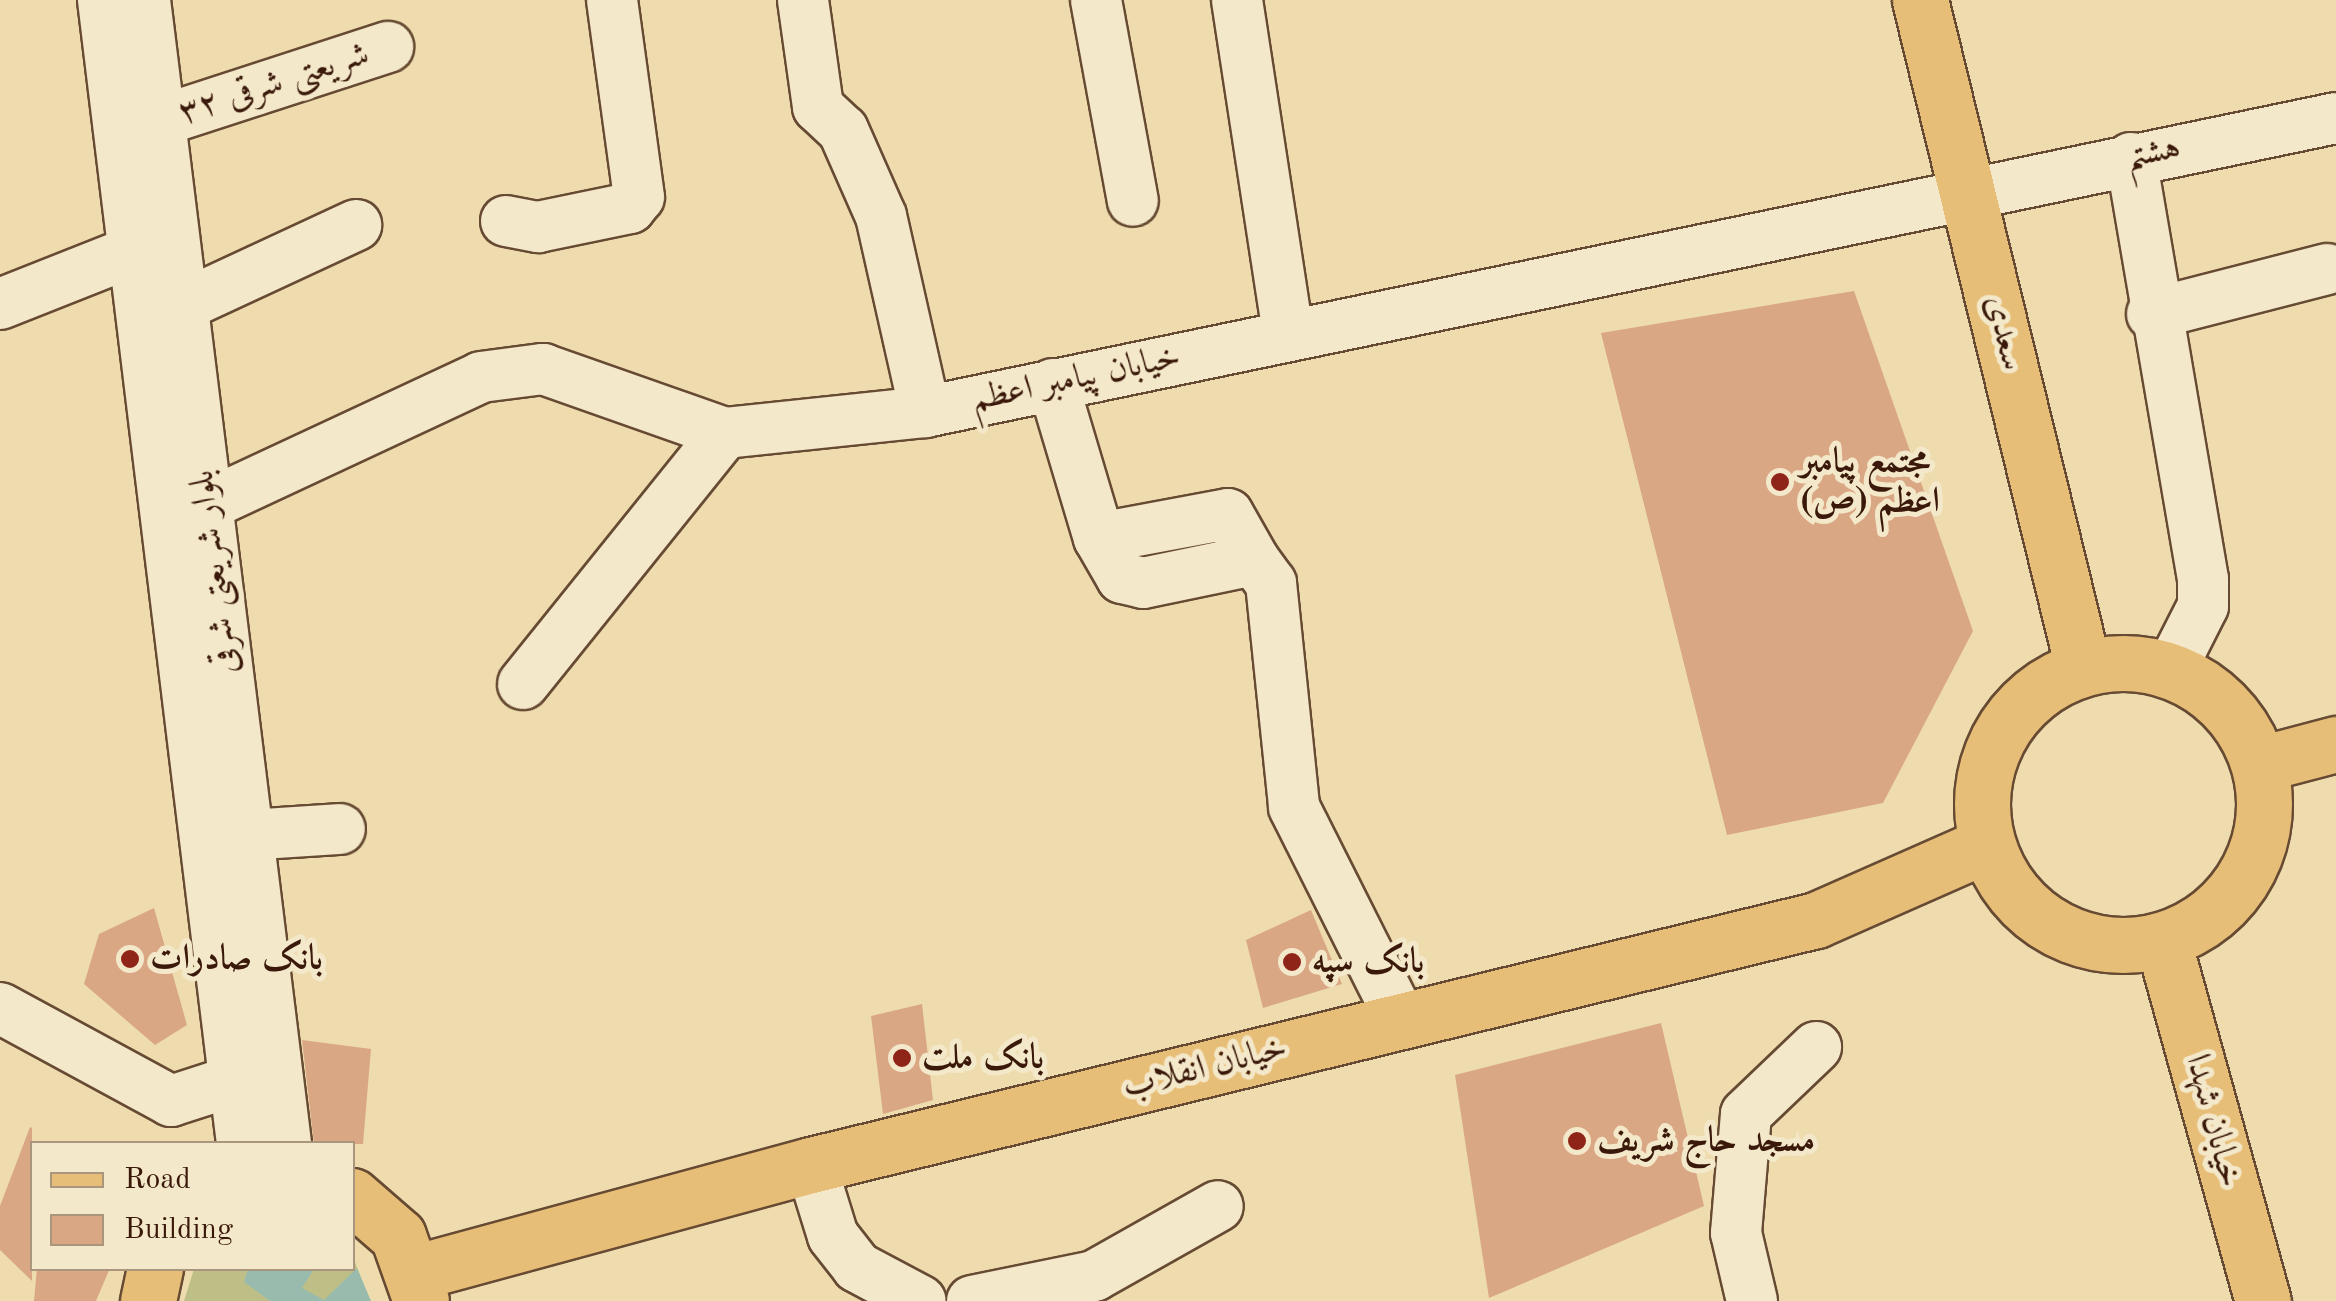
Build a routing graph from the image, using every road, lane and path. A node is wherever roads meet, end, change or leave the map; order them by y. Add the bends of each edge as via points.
1 (103, 0) edge
2 (145, 0) edge
3 (612, 0) edge
4 (803, 0) edge
5 (1096, 0) edge
6 (1237, 0) edge
7 (1920, 0) edge
8 (388, 46) dead end
9 (2336, 118) edge
10 (160, 121) junction
11 (2131, 158) junction
12 (1970, 188) junction
13 (1133, 201) dead end
14 (506, 221) dead end
15 (356, 224) dead end
16 (134, 251) junction
17 (2326, 269) dead end
18 (0, 304) edge
19 (184, 304) junction
20 (2152, 314) junction
21 (1288, 334) junction
22 (1053, 384) junction
23 (925, 412) junction
24 (725, 432) junction
25 (207, 505) junction
26 (2083, 667) junction
27 (2171, 669) junction
28 (522, 684) dead end
29 (2336, 744) edge
30 (2260, 764) junction
31 (340, 828) dead end
32 (247, 834) junction
33 (1986, 845) junction
34 (2164, 941) junction
35 (0, 1008) edge
36 (1401, 1020) junction
37 (1816, 1047) dead end
38 (236, 1080) junction
39 (242, 1141) edge
40 (286, 1141) edge
41 (811, 1166) junction
42 (355, 1199) edge
43 (1218, 1206) dead end
44 (154, 1271) edge
45 (419, 1286) edge
46 (148, 1301) edge
47 (920, 1301) edge
48 (972, 1301) edge
49 (1752, 1301) edge
50 (2263, 1301) edge

1 - 16 street, بلوار شریعتی شرقی
2 - 10 street, بلوار شریعتی شرقی
3 - 14 street via 640,197 630,208 538,227
4 - 23 street via 818,107 843,130 881,216
5 - 13 street
6 - 21 street
7 - 12 main road, سعدی
8 - 10 street, شریعتی شرقی ۳۲
9 - 11 street, هشتم
10 - 19 street, بلوار شریعتی شرقی
11 - 12 street, هشتم
11 - 20 street
12 - 21 street, خیابان پیامبر اعظم
12 - 26 main road, سعدی
15 - 19 street
16 - 18 street
16 - 38 street, بلوار شریعتی شرقی
17 - 20 street
19 - 25 street, بلوار شریعتی شرقی
20 - 27 street via 2203,579 2203,606
21 - 22 street, خیابان پیامبر اعظم
22 - 23 street, خیابان پیامبر اعظم
22 - 36 street via 1099,538 1228,514 1262,572 1294,808
23 - 24 street, خیابان پیامبر اعظم
24 - 25 street, خیابان پیامبر اعظم via 543,370 481,376
24 - 28 street
25 - 32 street, بلوار شریعتی شرقی
26 - 27 main road
26 - 33 main road via 2010,717 1989,757
27 - 30 main road via 2230,712
29 - 30 main road
30 - 34 main road via 2266,808 2236,891
31 - 32 street
32 - 40 street, بلوار شریعتی شرقی
33 - 34 main road via 2006,886 2075,939 2119,947
33 - 36 main road, خیابان انقلاب via 1816,920
34 - 50 main road, خیابان شهدا
35 - 38 street via 171,1100
36 - 41 main road, خیابان انقلاب
37 - 49 street via 1746,1114 1736,1233
38 - 39 street, بلوار شریعتی شرقی
41 - 45 main road, خیابان انقلاب
41 - 47 street via 834,1236 857,1267
42 - 45 main road via 398,1236
43 - 48 street via 1094,1276
44 - 46 main road

